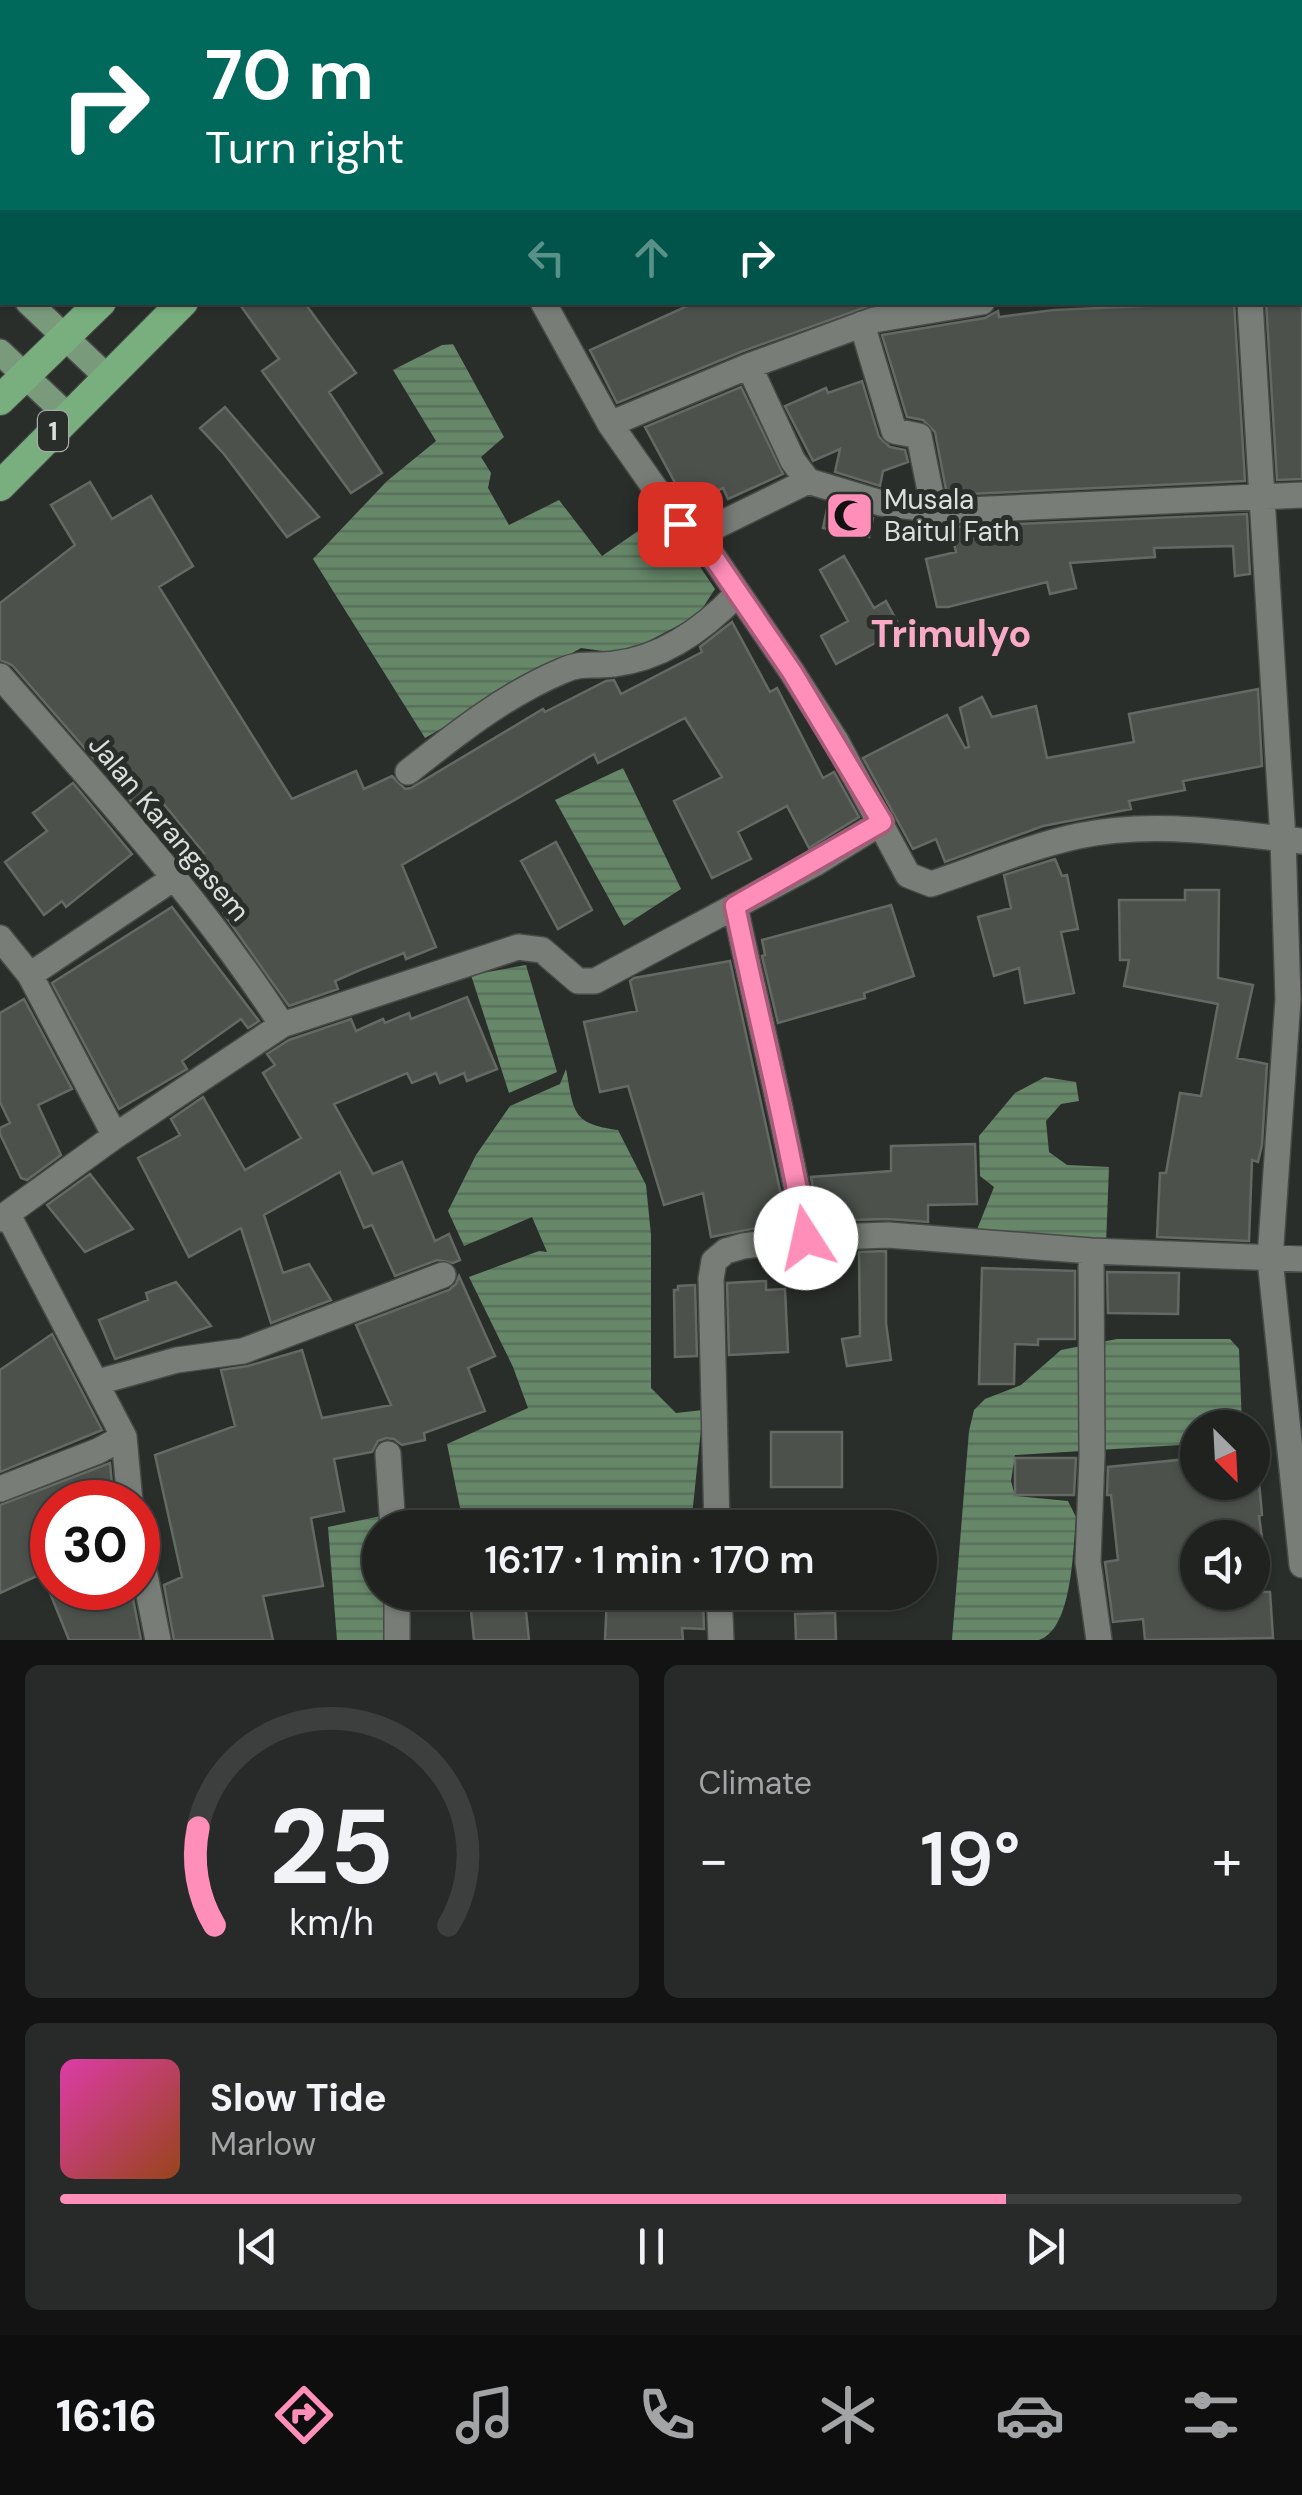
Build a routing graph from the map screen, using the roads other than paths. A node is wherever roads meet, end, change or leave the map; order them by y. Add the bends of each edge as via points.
1 (31, 305) edge
2 (98, 305) edge
3 (180, 305) edge
4 (545, 305) edge
5 (956, 305) edge
6 (1250, 305) edge
7 (868, 315) edge
8 (65, 338) junction
9 (0, 352) edge
10 (749, 366) junction
11 (24, 376) junction
12 (107, 377) junction
13 (0, 400) edge
14 (68, 416) junction
15 (610, 424) junction
16 (808, 480) junction
17 (0, 486) edge
18 (1302, 495) edge
19 (1261, 498) junction
20 (934, 510) junction
21 (694, 537) junction
22 (738, 593) junction
23 (0, 676) edge
24 (408, 772) dead end
25 (882, 822) junction
26 (1292, 840) edge
27 (174, 878) junction
28 (735, 906) junction
29 (0, 938) edge
30 (30, 975) junction
31 (282, 1025) junction
32 (115, 1136) junction
33 (4, 1217) edge
34 (806, 1238) junction
35 (1092, 1250) junction
36 (1270, 1259) junction
37 (1302, 1259) edge
38 (444, 1275) dead end
39 (98, 1382) junction
40 (124, 1437) junction
41 (388, 1454) dead end
42 (128, 1480) edge
43 (0, 1489) edge
44 (392, 1510) edge
45 (717, 1510) edge
46 (1302, 1565) edge
47 (152, 1610) edge
48 (397, 1610) edge
49 (720, 1610) edge
50 (158, 1640) edge
51 (398, 1640) edge
52 (721, 1640) edge
53 (1098, 1640) edge

1 - 8 main road
2 - 8 highway, 1
3 - 12 highway, 1
4 - 15 street
5 - 7 street
6 - 19 street
7 - 10 street
7 - 20 street via 894,431 919,436
8 - 11 highway, 1
8 - 12 main road
9 - 11 main road
10 - 15 street
10 - 16 street
11 - 13 highway, 1
11 - 14 main road
12 - 14 highway, 1
14 - 17 highway, 1
15 - 21 street
16 - 20 street
16 - 21 street
18 - 19 street
19 - 20 street
19 - 26 street
21 - 22 street
22 - 24 street via 651,657 589,662 546,679 481,715
22 - 25 street
23 - 27 street, Jalan Karangasem
25 - 26 street via 908,875 930,884 1111,831 1170,828
25 - 28 street
26 - 36 street
27 - 30 street
27 - 31 street, Jalan Karangasem
28 - 31 street via 594,981 578,981 542,950 518,946
28 - 34 street
29 - 30 street
30 - 32 street
31 - 32 street
32 - 33 street
33 - 39 street
34 - 35 street via 888,1236
34 - 45 street via 744,1246 714,1261
35 - 36 street
35 - 53 street via 1088,1562
36 - 37 street
36 - 46 street
38 - 39 street via 243,1352 177,1360
39 - 40 street
40 - 42 street
40 - 43 street
41 - 44 street
47 - 50 street
48 - 51 street
49 - 52 street

